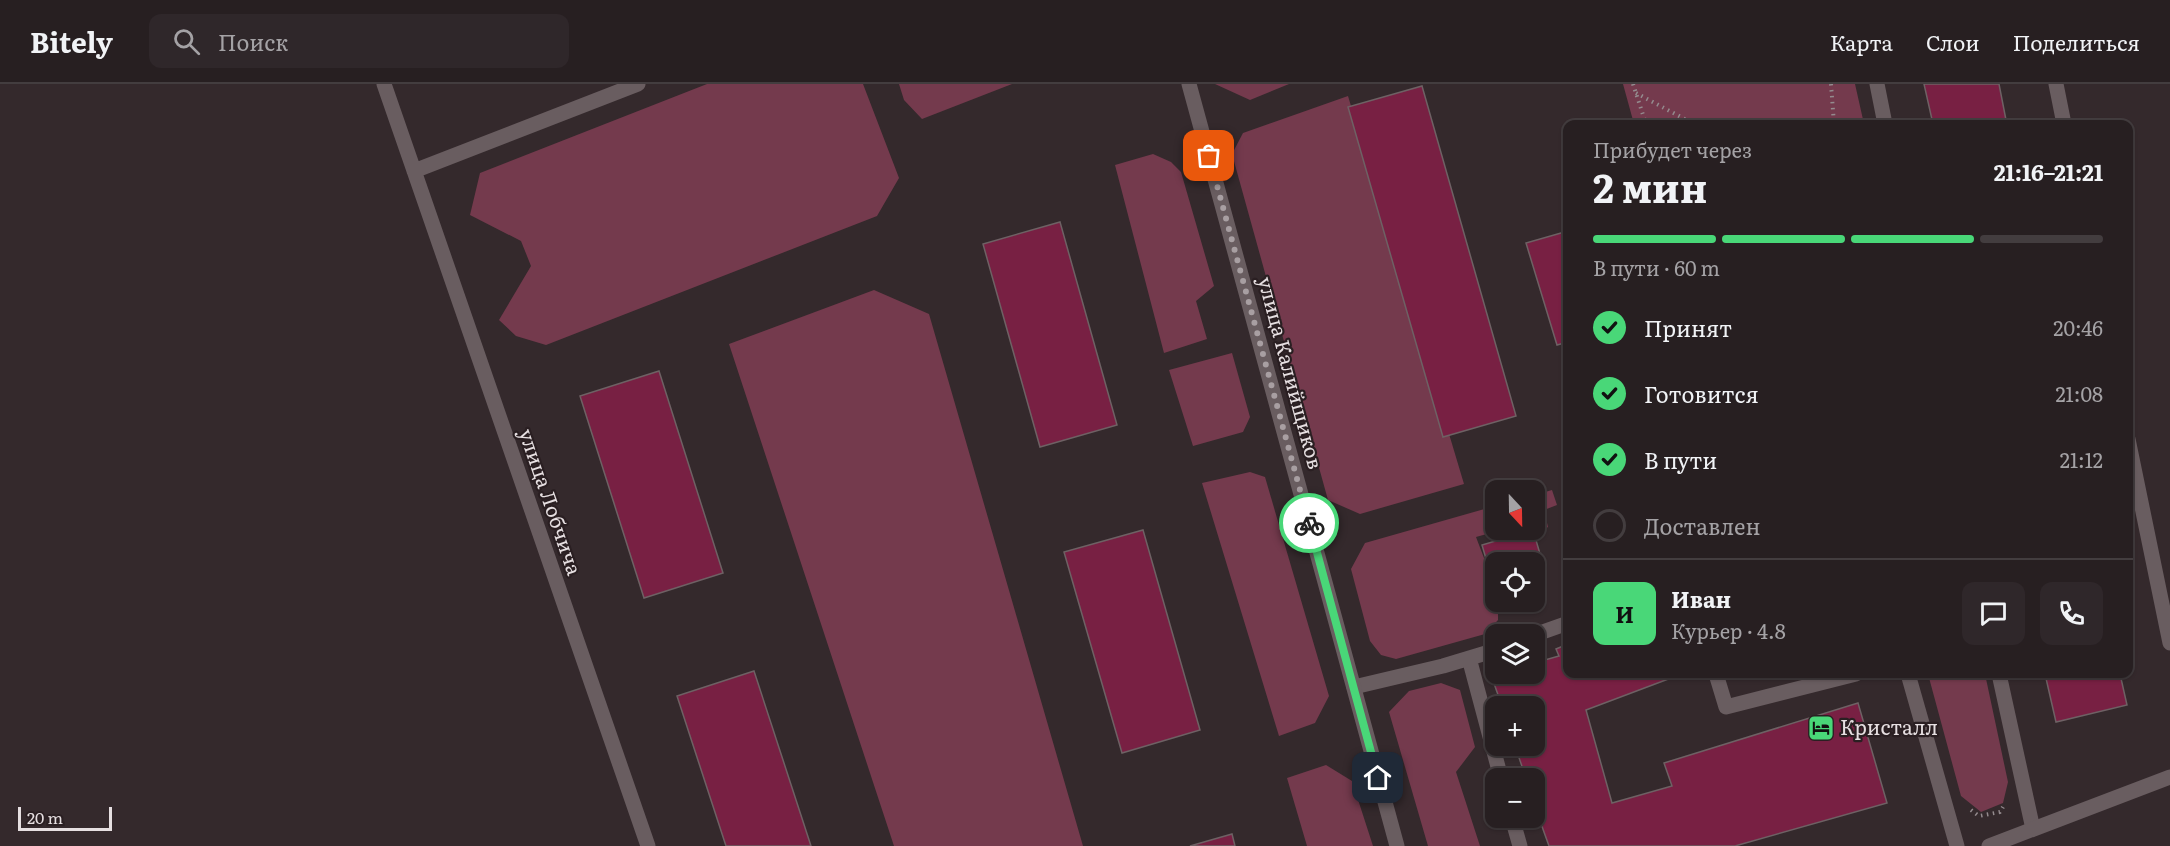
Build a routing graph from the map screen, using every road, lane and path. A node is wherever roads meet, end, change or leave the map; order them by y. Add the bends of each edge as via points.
1 (384, 84) edge
2 (638, 84) edge
3 (1190, 84) edge
4 (1633, 84) edge
5 (1831, 84) edge
6 (1877, 84) edge
7 (2056, 84) edge
8 (1636, 93) junction
9 (1645, 120) edge
10 (1687, 120) edge
11 (1834, 120) edge
12 (1884, 120) edge
13 (2063, 120) edge
14 (414, 171) junction
15 (2133, 463) edge
16 (1563, 625) edge
17 (1545, 631) edge
18 (2170, 643) edge
19 (1485, 653) edge
20 (1469, 658) junction
21 (1717, 678) edge
22 (1840, 678) edge
23 (1909, 678) edge
24 (2000, 678) edge
25 (1354, 687) junction
26 (1499, 768) edge
27 (2170, 777) edge
28 (2004, 804) dead end
29 (1965, 805) dead end
30 (1515, 828) edge
31 (2033, 829) junction
32 (2019, 841) edge
33 (648, 846) edge
34 (1397, 846) edge
35 (1520, 846) edge
36 (1957, 846) edge
37 (1989, 846) edge

1 - 14 street, улица Лобчича
2 - 14 street
3 - 25 street, улица Калийщиков
4 - 8 path
5 - 11 path
6 - 12 street
7 - 13 street
8 - 9 path
8 - 10 path
14 - 33 street, улица Лобчича
15 - 18 street
16 - 17 street
19 - 20 street
20 - 25 street
20 - 26 street
21 - 22 street via 1726,707
23 - 36 street
24 - 31 street
25 - 34 street, улица Калийщиков
27 - 31 street
28 - 29 path via 2000,812 1979,816
30 - 35 street
31 - 32 street
32 - 37 street

